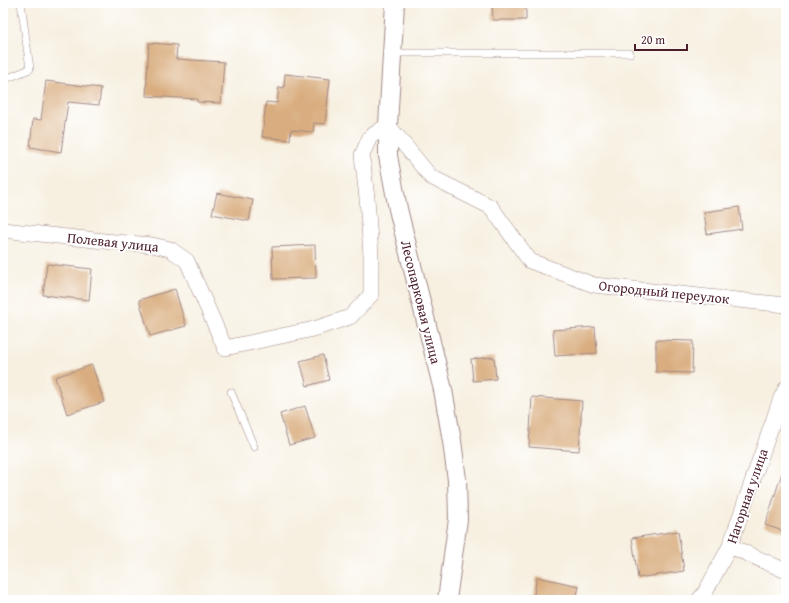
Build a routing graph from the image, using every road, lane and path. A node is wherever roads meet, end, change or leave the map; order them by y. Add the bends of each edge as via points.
1 (21, 3) edge
2 (395, 3) edge
3 (392, 53) junction
4 (630, 53) dead end
5 (3, 80) edge
6 (388, 125) junction
7 (3, 230) edge
8 (786, 305) edge
9 (786, 388) edge
10 (231, 392) dead end
11 (254, 447) dead end
12 (730, 546) junction
13 (786, 571) edge
14 (447, 600) edge
15 (699, 600) edge

1 - 5 lane via 30,69
2 - 3 street, Лесопарковая улица
3 - 4 lane
3 - 6 street, Лесопарковая улица
6 - 7 street, Полевая улица via 370,137 362,155 371,255 371,295 350,317 314,329 225,348 187,261 170,249
6 - 8 street, Огородный переулок via 431,177 491,208 530,261 594,284
6 - 14 street, Лесопарковая улица via 388,156 398,210 443,390 457,480 458,519
9 - 12 street, Нагорная улица
10 - 11 lane
12 - 13 street
12 - 15 street, Нагорная улица

